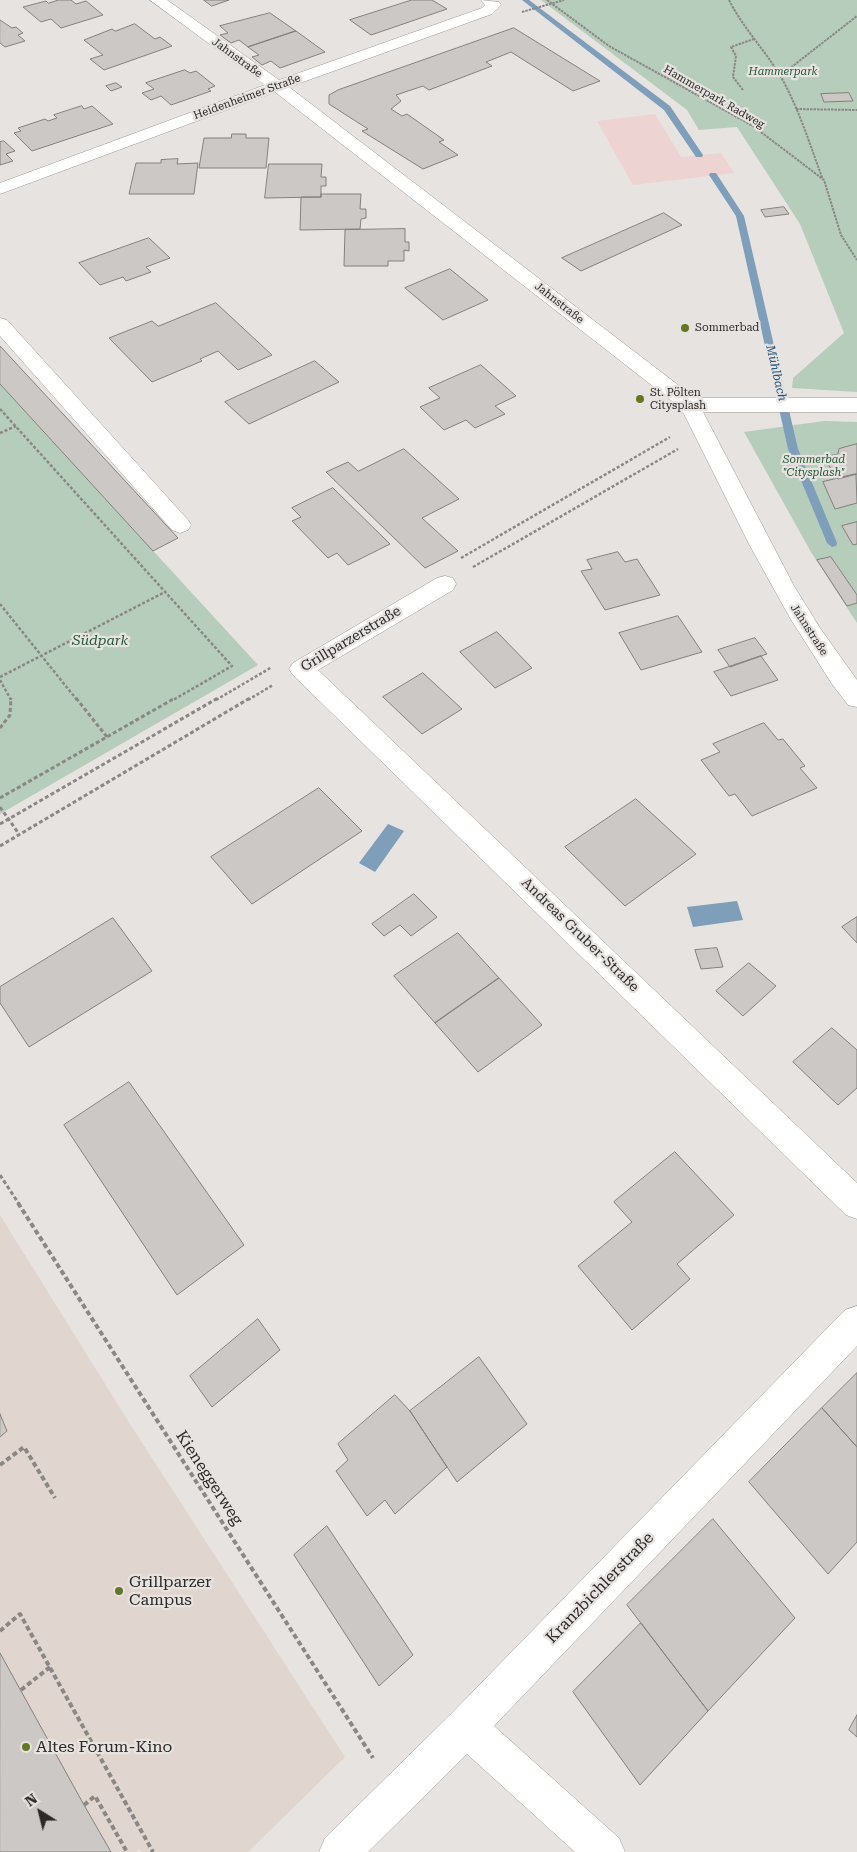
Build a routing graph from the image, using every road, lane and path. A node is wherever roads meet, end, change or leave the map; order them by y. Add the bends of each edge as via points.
1 (157, 0) edge
2 (547, 0) edge
3 (564, 0) edge
4 (729, 0) edge
5 (491, 3) edge
6 (552, 4) junction
7 (528, 12) dead end
8 (857, 16) edge
9 (754, 38) junction
10 (780, 76) junction
11 (277, 86) junction
12 (743, 90) dead end
13 (796, 109) junction
14 (857, 110) edge
15 (824, 180) junction
16 (0, 189) edge
17 (857, 260) edge
18 (0, 324) edge
19 (690, 405) junction
20 (857, 405) edge
21 (0, 409) edge
22 (16, 426) junction
23 (0, 433) edge
24 (703, 435) junction
25 (180, 525) dead end
26 (444, 584) joint
27 (165, 592) junction
28 (0, 604) edge
29 (41, 655) junction
30 (301, 669) junction
31 (0, 678) edge
32 (857, 698) edge
33 (0, 728) edge
34 (107, 736) junction
35 (0, 798) edge
36 (0, 808) edge
37 (19, 834) junction
38 (0, 846) edge
39 (0, 1175) edge
40 (857, 1204) edge
41 (857, 1322) edge
42 (0, 1466) edge
43 (55, 1498) dead end
44 (0, 1631) edge
45 (50, 1667) junction
46 (21, 1690) dead end
47 (466, 1727) junction
48 (397, 1794) junction
49 (84, 1804) dead end
50 (127, 1852) edge
51 (153, 1852) edge
52 (339, 1852) edge
53 (605, 1852) edge

1 - 11 street, Jahnstraße
2 - 6 path, Hammerpark Radweg
3 - 6 path
4 - 9 path
5 - 11 street, Heidenheimer Straße via 486,11
6 - 7 path
6 - 15 path, Hammerpark Radweg via 609,46 753,126
8 - 10 path
9 - 10 path
9 - 12 path via 731,47 736,56 733,77
10 - 13 path
11 - 16 street, Heidenheimer Straße
11 - 19 street, Jahnstraße
13 - 14 path
13 - 15 path
15 - 17 path via 841,236
18 - 25 street
19 - 20 street
19 - 24 street, Jahnstraße
21 - 22 path
22 - 23 path
22 - 27 path
24 - 26 path
24 - 32 street, Jahnstraße via 791,604
26 - 30 street, Grillparzerstraße
27 - 29 path
27 - 34 path via 232,666
28 - 29 path
29 - 31 path
29 - 34 path
30 - 37 path, Grillparzerstraße
30 - 40 street, Andreas Gruber-Straße
31 - 33 path via 11,694 13,704 8,720
34 - 35 path
36 - 37 path
37 - 38 path, Grillparzerstraße
39 - 48 path, Kieneggerweg
41 - 47 street, Kranzbichlerstraße
42 - 43 path via 24,1447
44 - 45 path via 20,1614
45 - 46 path
45 - 51 path
47 - 48 street, Kranzbichlerstraße
47 - 53 street
48 - 52 street, Kranzbichlerstraße
49 - 50 path via 95,1796

